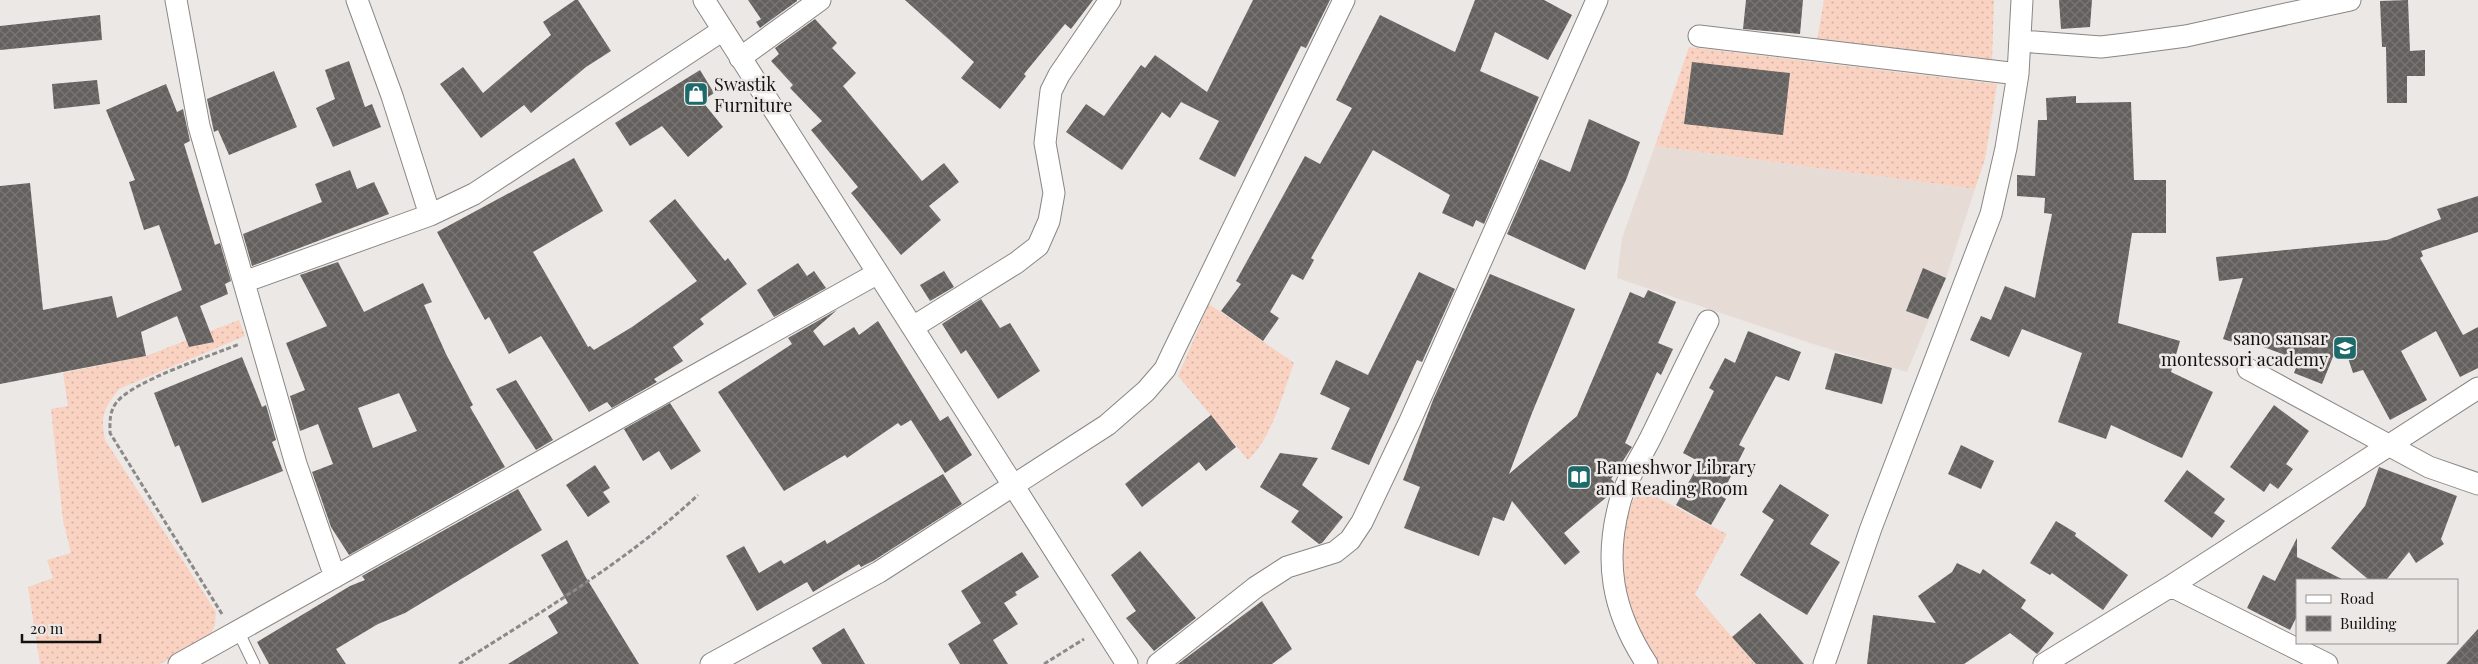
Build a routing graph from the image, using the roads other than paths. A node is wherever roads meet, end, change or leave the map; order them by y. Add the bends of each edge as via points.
1 (176, 0) edge
2 (357, 0) edge
3 (704, 0) edge
4 (820, 0) edge
5 (1110, 0) edge
6 (1344, 0) edge
7 (1597, 0) edge
8 (2022, 0) edge
9 (2350, 0) edge
10 (723, 30) junction
11 (1699, 36) dead end
12 (2020, 41) junction
13 (740, 58) junction
14 (2018, 74) junction
15 (430, 215) junction
16 (878, 273) junction
17 (244, 282) junction
18 (1708, 321) dead end
19 (913, 327) junction
20 (2248, 369) dead end
21 (2478, 388) edge
22 (2388, 445) junction
23 (2478, 484) edge
24 (1014, 485) junction
25 (335, 577) junction
26 (2171, 586) junction
27 (236, 632) junction
28 (1827, 662) edge
29 (179, 664) edge
30 (254, 664) edge
31 (711, 664) edge
32 (1127, 664) edge
33 (1158, 664) edge
34 (1647, 664) edge
35 (2044, 664) edge
36 (2327, 664) edge

1 - 17 street via 199,126
2 - 15 street
3 - 10 street
4 - 13 street
5 - 19 street via 1051,91 1045,143 1054,193 1038,246
6 - 24 street via 1165,369 1124,413
7 - 33 street via 1362,522 1350,540 1335,552 1287,567 1256,587
8 - 12 street
9 - 12 street via 2186,36 2101,47
10 - 13 street
10 - 15 street via 474,194
11 - 14 street
12 - 14 street
13 - 16 street
14 - 28 street via 1991,214 1871,528
15 - 17 street
16 - 19 street
16 - 25 street
17 - 25 street via 296,464
18 - 34 street via 1622,497 1613,535 1612,572 1617,601 1630,638
19 - 24 street
20 - 22 street
21 - 22 street
22 - 23 street via 2429,467
22 - 26 street
24 - 31 street via 879,572
24 - 32 street
25 - 27 street
26 - 35 street
26 - 36 street
27 - 29 street
27 - 30 lane

